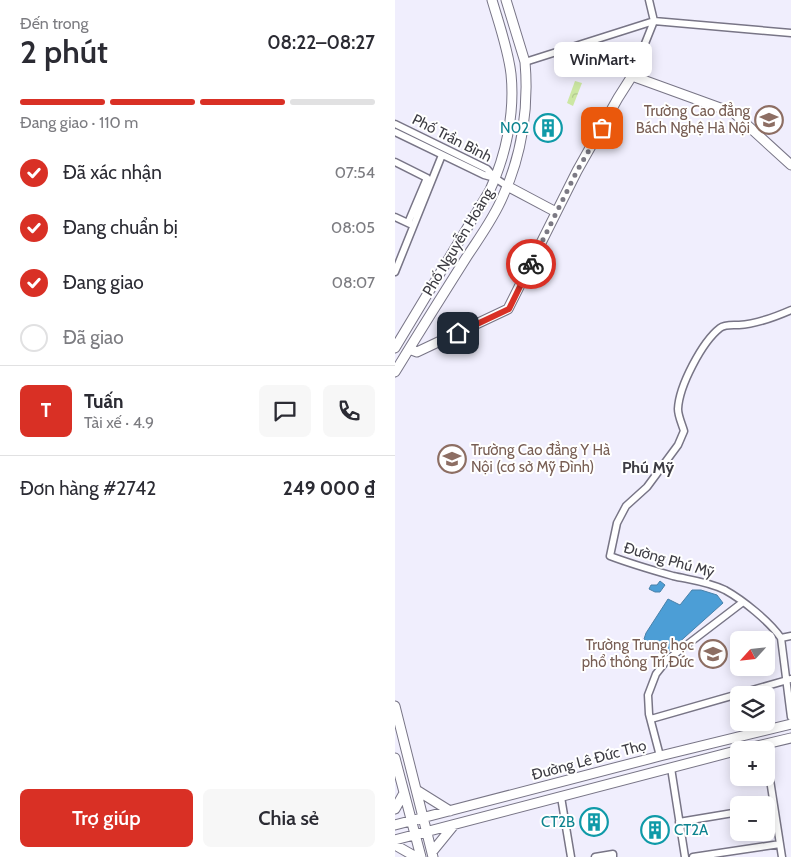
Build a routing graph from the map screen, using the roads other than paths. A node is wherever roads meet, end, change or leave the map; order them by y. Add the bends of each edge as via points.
1 (492, 0) edge
2 (506, 0) edge
3 (649, 0) edge
4 (654, 21) junction
5 (791, 33) edge
6 (525, 62) junction
7 (632, 76) junction
8 (395, 124) edge
9 (395, 132) edge
10 (442, 155) junction
11 (395, 162) edge
12 (791, 165) edge
13 (495, 178) junction
14 (507, 186) junction
15 (556, 212) junction
16 (395, 217) edge
17 (410, 225) junction
18 (395, 272) edge
19 (791, 310) edge
20 (395, 348) edge
21 (409, 349) junction
22 (395, 372) edge
23 (743, 602) junction
24 (791, 636) edge
25 (781, 638) junction
26 (789, 679) edge
27 (395, 706) edge
28 (791, 717) edge
29 (651, 719) junction
30 (791, 724) edge
31 (791, 738) edge
32 (775, 744) edge
33 (730, 752) edge
34 (660, 756) junction
35 (395, 758) edge
36 (671, 768) junction
37 (417, 791) junction
38 (404, 793) junction
39 (561, 797) junction
40 (395, 809) edge
41 (450, 811) junction
42 (775, 812) edge
43 (730, 814) edge
44 (423, 818) junction
45 (412, 821) junction
46 (679, 822) junction
47 (395, 825) edge
48 (454, 825) junction
49 (426, 832) junction
50 (415, 835) junction
51 (395, 840) edge
52 (780, 844) junction
53 (395, 845) edge
54 (433, 855) edge
55 (416, 857) edge
56 (421, 857) edge
57 (571, 857) edge
58 (595, 857) edge
59 (613, 857) edge
60 (685, 857) edge
61 (693, 857) edge
62 (782, 857) edge

1 - 13 main road, Phố Nguyễn Hoàng via 507,55 512,92 508,133
2 - 6 main road, Phố Nguyễn Hoàng
3 - 4 street
4 - 5 street
4 - 6 street
4 - 7 street
6 - 14 main road, Phố Nguyễn Hoàng via 525,116
7 - 12 main road via 734,113
7 - 15 main road
8 - 13 street, Phố Trần Bình via 487,168
9 - 10 street, Phố Trần Bình
10 - 13 street, Phố Trần Bình
10 - 17 street
11 - 17 street via 427,178
13 - 14 street, Phố Trần Bình
13 - 20 main road, Phố Nguyễn Hoàng
14 - 15 main road, Phố Trần Bình
14 - 21 main road, Phố Nguyễn Hoàng via 483,233
15 - 21 main road via 509,309 417,352
16 - 17 street
17 - 18 street
19 - 23 street, Đường Phú Mỹ via 767,320 721,327 704,347 683,385 678,412 684,431 678,445 647,487 626,506 617,523 611,549 610,556 705,582
21 - 22 main road, Phố Nguyễn Hoàng
23 - 25 street, Đường Phú Mỹ
23 - 29 street via 667,660 656,674 648,695
24 - 25 street
25 - 26 street
26 - 28 street
26 - 29 street
27 - 37 main road
29 - 34 street
30 - 34 main road, Đường Lê Đức Thọ
31 - 32 main road, Đường Lê Đức Thọ
33 - 36 main road, Đường Lê Đức Thọ
34 - 41 main road, Đường Lê Đức Thọ
35 - 38 main road
36 - 39 main road, Đường Lê Đức Thọ
36 - 46 street
37 - 41 main road
37 - 44 main road
38 - 40 main road
38 - 45 main road
39 - 48 main road, Đường Lê Đức Thọ
39 - 57 street
41 - 44 main road, Đường Lê Đức Thọ
42 - 52 street
43 - 46 street
44 - 45 main road, Đường Lê Đức Thọ
44 - 49 main road
45 - 47 main road, Đường Lê Đức Thọ
45 - 50 main road
46 - 60 street
48 - 49 main road, Đường Lê Đức Thọ
48 - 54 main road
49 - 50 main road, Đường Lê Đức Thọ
49 - 54 main road
50 - 51 main road, Đường Lê Đức Thọ
50 - 56 main road
52 - 61 street
52 - 62 street
53 - 55 main road
58 - 59 street via 613,854

